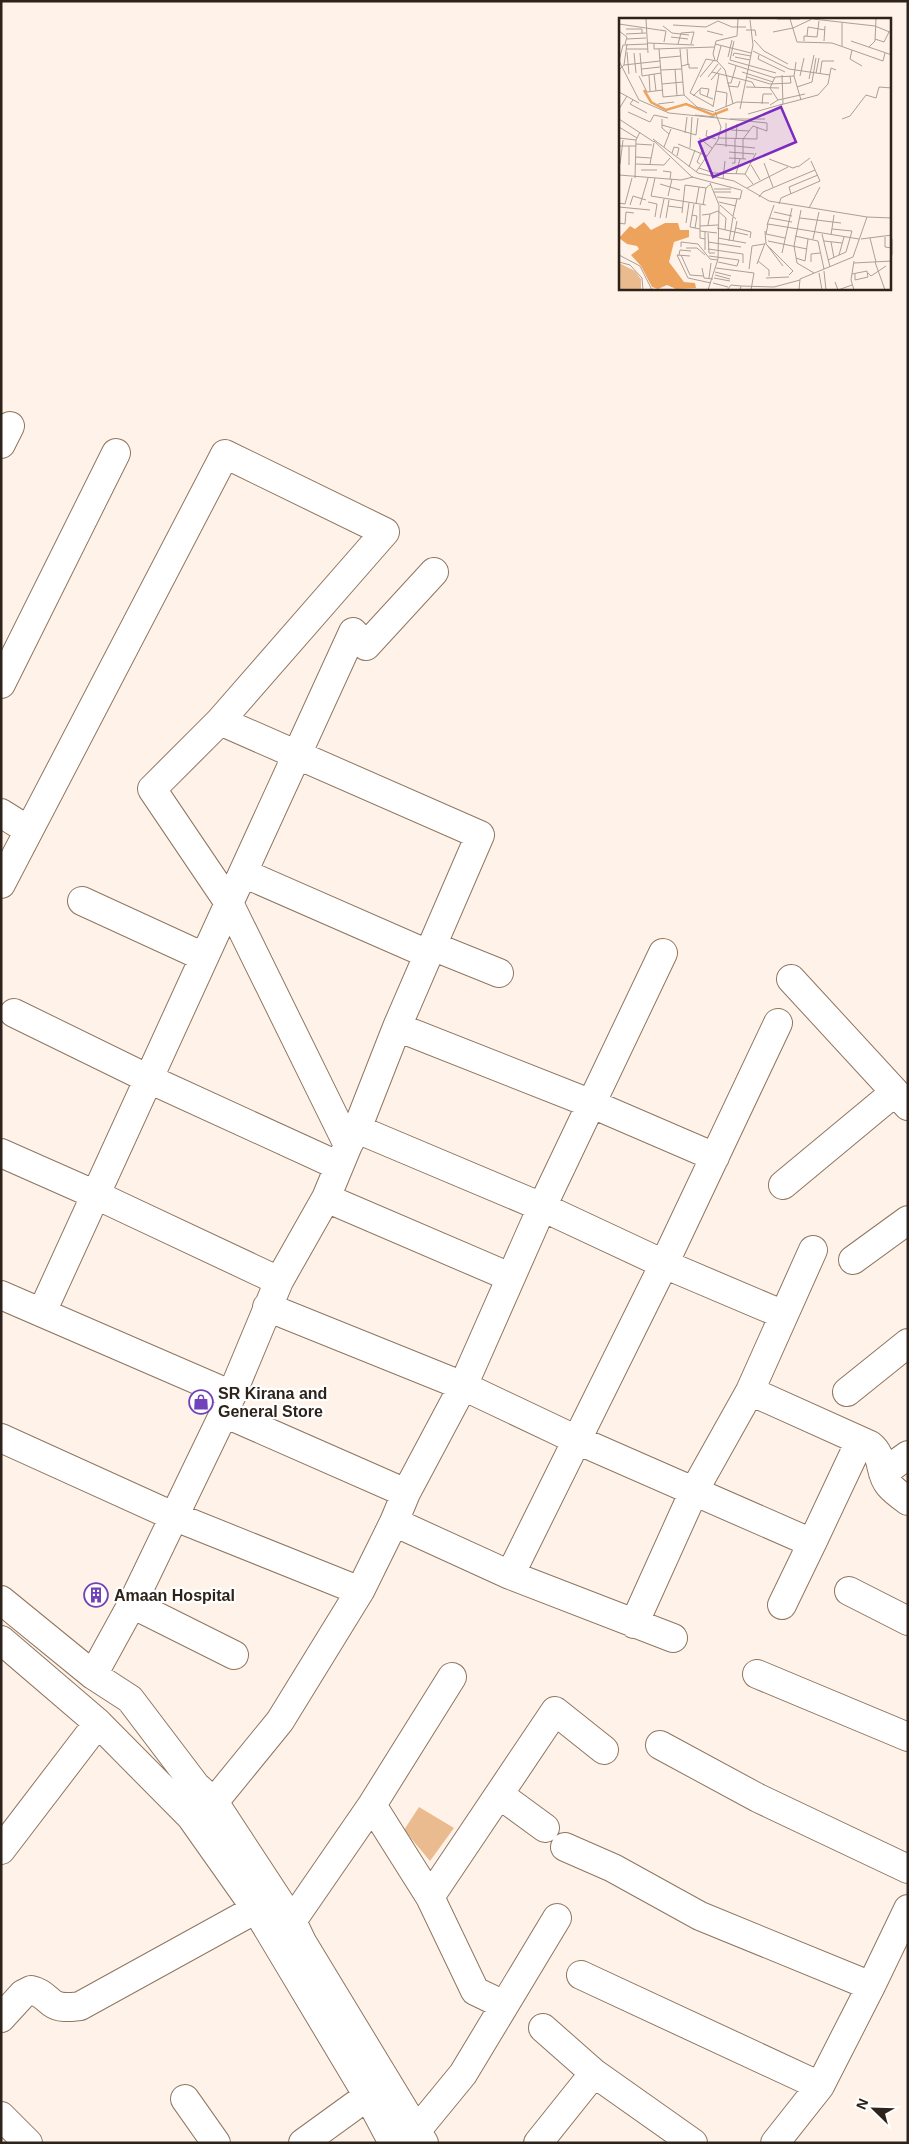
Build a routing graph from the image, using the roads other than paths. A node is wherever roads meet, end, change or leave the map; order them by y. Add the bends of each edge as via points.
1 (116, 453) dead end
2 (434, 572) dead end
3 (4, 670) edge
4 (220, 721) junction
5 (297, 754) junction
6 (1, 813) edge
7 (28, 830) junction
8 (243, 873) junction
9 (1, 884) edge
10 (82, 901) dead end
11 (229, 903) junction
12 (430, 950) junction
13 (663, 953) dead end
14 (204, 957) junction
15 (499, 973) dead end
16 (791, 980) dead end
17 (14, 1013) dead end
18 (778, 1023) dead end
19 (397, 1026) junction
20 (149, 1079) junction
21 (902, 1099) edge
22 (592, 1104) junction
23 (348, 1146) junction
24 (1, 1153) edge
25 (715, 1157) junction
26 (783, 1185) dead end
27 (96, 1195) junction
28 (326, 1198) junction
29 (542, 1207) junction
30 (908, 1220) edge
31 (813, 1250) dead end
32 (853, 1260) dead end
33 (664, 1264) junction
34 (510, 1277) junction
35 (279, 1281) junction
36 (1, 1295) edge
37 (267, 1307) junction
38 (42, 1312) junction
39 (784, 1315) junction
40 (908, 1343) edge
41 (463, 1386) junction
42 (750, 1391) junction
43 (847, 1392) dead end
44 (228, 1404) junction
45 (1, 1438) edge
46 (576, 1440) junction
47 (860, 1440) junction
48 (908, 1455) edge
49 (883, 1473) junction
50 (694, 1491) junction
51 (406, 1493) junction
52 (908, 1501) edge
53 (173, 1516) junction
54 (394, 1522) junction
55 (812, 1543) junction
56 (510, 1576) junction
57 (849, 1591) dead end
58 (360, 1592) junction
59 (1, 1600) edge
60 (132, 1604) junction
61 (782, 1605) dead end
62 (908, 1621) edge
63 (634, 1624) junction
64 (673, 1638) dead end
65 (1, 1640) edge
66 (234, 1655) dead end
67 (757, 1674) dead end
68 (93, 1675) junction
69 (452, 1677) dead end
70 (98, 1723) junction
71 (908, 1737) edge
72 (660, 1745) dead end
73 (604, 1750) dead end
74 (500, 1796) junction
75 (214, 1802) junction
76 (372, 1805) junction
77 (191, 1817) junction
78 (545, 1828) dead end
79 (5, 1838) edge
80 (565, 1847) dead end
81 (908, 1869) edge
82 (430, 1897) junction
83 (256, 1909) junction
84 (908, 1909) edge
85 (557, 1918) dead end
86 (283, 1930) junction
87 (581, 1975) dead end
88 (871, 1986) junction
89 (504, 2005) junction
90 (1, 2018) edge
91 (542, 2028) dead end
92 (594, 2073) junction
93 (820, 2086) junction
94 (377, 2089) junction
95 (185, 2099) dead end
96 (411, 2139) edge
97 (216, 2143) edge
98 (303, 2143) edge
99 (538, 2143) edge
100 (693, 2143) edge
101 (775, 2143) edge

1 - 3 street
2 - 5 street via 366,646 353,632
4 - 5 street
4 - 7 street via 385,532 225,454
4 - 11 street via 152,789
5 - 8 street
5 - 12 street via 480,835
6 - 7 street
7 - 9 street
8 - 11 street
8 - 12 street
10 - 14 street
11 - 14 street
11 - 23 street
12 - 15 street
12 - 19 street
13 - 22 street
14 - 20 street
16 - 21 street
17 - 20 street
18 - 25 street
19 - 22 street
19 - 23 street
20 - 23 street
20 - 27 street
21 - 26 street
22 - 25 street
22 - 29 street
23 - 28 street
23 - 29 street
24 - 27 street
25 - 33 street
27 - 35 street
27 - 38 street
28 - 34 street
28 - 35 street
29 - 33 street
29 - 34 street
30 - 32 street
31 - 39 street
33 - 39 street
33 - 46 street
34 - 41 street
35 - 37 street
36 - 38 street
37 - 41 street
37 - 44 street
38 - 44 street
39 - 42 street
40 - 43 street
41 - 46 street
41 - 51 street
42 - 47 street
42 - 50 street
44 - 51 street
44 - 53 street
45 - 53 street
46 - 50 street
46 - 56 street
47 - 49 street via 876,1451
47 - 55 street
48 - 49 street
49 - 52 street via 888,1484
50 - 55 street
50 - 63 street
51 - 54 street
53 - 58 street
53 - 60 street
54 - 56 street
54 - 58 street
55 - 61 street
56 - 63 street
57 - 62 street
58 - 75 street via 280,1721
59 - 68 street
60 - 66 street
60 - 68 street
63 - 64 street
65 - 70 street
67 - 71 street
68 - 75 street via 130,1699 196,1786
69 - 76 street
70 - 77 street
70 - 79 street
72 - 81 street via 758,1798
73 - 74 street via 555,1711
74 - 78 street
74 - 82 street
75 - 77 street
75 - 86 street
76 - 82 street
76 - 86 street
77 - 83 street
80 - 88 street via 613,1868 700,1916
82 - 89 street via 476,1991
83 - 86 street
83 - 90 street via 80,2006 65,2008 31,1990 23,1994
84 - 88 street
85 - 89 street
86 - 94 street
87 - 93 street
88 - 93 street
89 - 96 street via 463,2074
91 - 92 street
92 - 99 street
92 - 100 street
93 - 101 street
94 - 96 street
94 - 98 street
95 - 97 street

